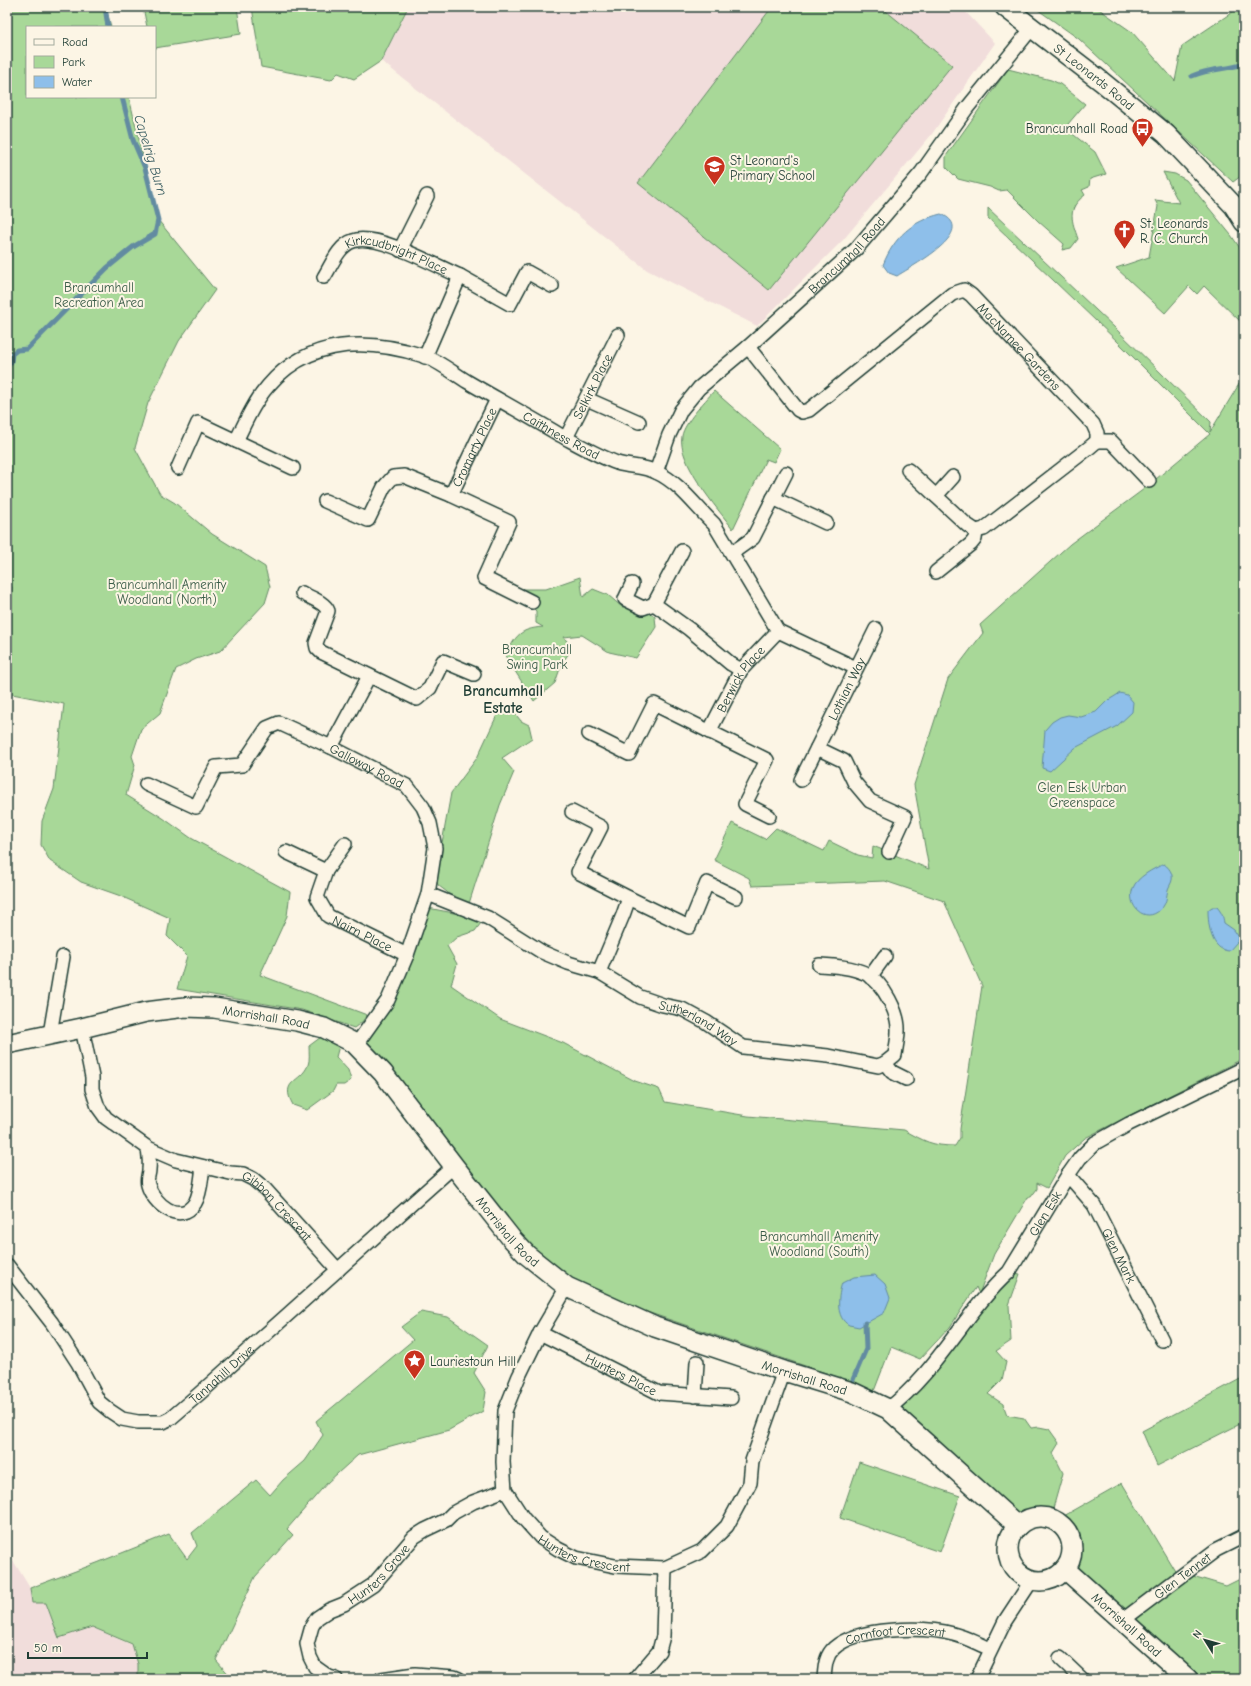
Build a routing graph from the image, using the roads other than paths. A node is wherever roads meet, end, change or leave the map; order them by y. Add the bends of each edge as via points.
1 (1005, 7) edge
2 (1032, 28) junction
3 (427, 196) dead end
4 (1244, 222) edge
5 (400, 250) junction
6 (324, 276) dead end
7 (460, 276) junction
8 (552, 286) dead end
9 (618, 335) dead end
10 (748, 347) junction
11 (425, 357) junction
12 (497, 399) junction
13 (587, 399) junction
14 (639, 422) dead end
15 (566, 438) junction
16 (236, 441) junction
17 (1097, 441) junction
18 (178, 468) dead end
19 (293, 468) dead end
20 (908, 470) dead end
21 (656, 472) junction
22 (786, 472) dead end
23 (953, 477) dead end
24 (1149, 481) dead end
25 (451, 495) junction
26 (936, 496) junction
27 (773, 498) junction
28 (325, 501) dead end
29 (826, 523) dead end
30 (976, 531) junction
31 (682, 551) dead end
32 (732, 553) junction
33 (936, 572) dead end
34 (632, 584) dead end
35 (302, 593) dead end
36 (532, 602) dead end
37 (654, 604) junction
38 (876, 629) dead end
39 (778, 630) junction
40 (856, 668) junction
41 (741, 670) junction
42 (474, 674) dead end
43 (369, 676) junction
44 (710, 732) junction
45 (589, 734) dead end
46 (331, 747) junction
47 (818, 748) junction
48 (801, 780) dead end
49 (146, 784) dead end
50 (572, 812) dead end
51 (769, 816) dead end
52 (345, 844) dead end
53 (286, 852) dead end
54 (889, 852) dead end
55 (326, 871) junction
56 (428, 894) junction
57 (736, 897) dead end
58 (628, 898) junction
59 (407, 955) junction
60 (885, 956) dead end
61 (63, 957) dead end
62 (819, 965) dead end
63 (599, 972) junction
64 (870, 977) junction
65 (82, 1028) junction
66 (50, 1034) junction
67 (354, 1043) junction
68 (7, 1044) edge
69 (885, 1063) junction
70 (1244, 1068) edge
71 (906, 1078) dead end
72 (148, 1148) junction
73 (454, 1166) junction
74 (203, 1167) junction
75 (1068, 1175) junction
76 (7, 1265) edge
77 (338, 1270) junction
78 (567, 1287) junction
79 (540, 1333) junction
80 (1162, 1340) dead end
81 (698, 1362) dead end
82 (784, 1371) junction
83 (695, 1396) junction
84 (731, 1398) dead end
85 (888, 1409) junction
86 (505, 1490) junction
87 (1018, 1526) junction
88 (1244, 1536) edge
89 (665, 1568) junction
90 (1065, 1570) junction
91 (1032, 1580) junction
92 (1123, 1620) junction
93 (990, 1649) junction
94 (1060, 1658) dead end
95 (336, 1679) edge
96 (381, 1679) edge
97 (459, 1679) edge
98 (636, 1679) edge
99 (824, 1679) edge
100 (977, 1679) edge
101 (1082, 1679) edge
102 (1188, 1679) edge

1 - 2 street, St Leonards Road
2 - 4 street, St Leonards Road via 1166,134 1234,206
2 - 10 street, Brancumhall Road via 967,108 921,173 856,249
3 - 5 street
5 - 6 street, Kirkcudbright Place via 367,239 352,241 342,249
5 - 7 street, Kirkcudbright Place
7 - 8 street, Kirkcudbright Place via 510,304 527,272
7 - 11 street, Kirkcudbright Place
9 - 13 street, Selkirk Place
10 - 17 street, MacNamee Gardens via 802,412 809,410 952,294 964,290 971,294 1093,424
10 - 21 street, Brancumhall Road via 699,388 681,410
11 - 12 street, Caithness Road
11 - 16 street, Caithness Road via 383,346 362,345 337,346 312,354 289,366 267,386
12 - 15 street, Caithness Road
12 - 25 street, Cromarty Place
13 - 14 street
13 - 15 street, Selkirk Place
15 - 21 street, Caithness Road via 618,463
16 - 18 street via 198,423
16 - 19 street
17 - 24 street via 1111,441
17 - 30 street via 984,529
20 - 26 street
21 - 32 street, Caithness Road via 686,493 714,524
22 - 27 street
23 - 26 street
25 - 28 street, Cromarty Place via 404,476 393,477 384,487 368,520
25 - 36 street, Cromarty Place via 509,522 484,578
26 - 30 street via 966,525
27 - 29 street
27 - 32 street via 753,538
30 - 33 street via 971,544
31 - 37 street
32 - 39 street, Caithness Road
34 - 37 street via 625,599 644,608
35 - 43 street via 327,607 328,611 318,634 317,648 329,657
37 - 41 street
38 - 40 street, Lothian Way
39 - 40 street
39 - 41 street, Berwick Place
40 - 47 street, Lothian Way
41 - 44 street, Berwick Place
42 - 43 street via 443,661 430,688 417,699
43 - 46 street
44 - 45 street via 654,704 630,754
44 - 51 street via 767,760 745,804
46 - 49 street, Galloway Road via 279,723 266,728 242,765 216,768 196,807
46 - 56 street, Galloway Road via 407,786 423,807 430,823 435,848
47 - 48 street, Lothian Way
47 - 54 street via 844,761 854,782 870,801 905,817
50 - 58 street via 601,827 578,872
52 - 55 street, Nairn Place
53 - 55 street
55 - 59 street, Nairn Place via 317,897 328,916
56 - 59 street, Galloway Road
56 - 63 street, Sutherland Way via 488,918 542,952
57 - 58 street via 707,883 689,927
58 - 63 street
59 - 67 street, Galloway Road via 388,1000 358,1042
60 - 64 street
61 - 66 street
62 - 64 street via 847,968
63 - 69 street, Sutherland Way via 640,998 682,1009 742,1047 828,1056 878,1066
64 - 69 street via 880,985 894,1008 898,1030 895,1055
65 - 66 street, Morrishall Road
65 - 67 street, Morrishall Road via 146,1012 185,1007 214,1008 296,1021 324,1028
65 - 72 street, Gibbon Crescent via 92,1089 98,1107 106,1118
66 - 68 street, Morrishall Road
67 - 73 street, Morrishall Road via 383,1073
69 - 71 street via 892,1072
70 - 75 street, Glen Esk via 1095,1143
72 - 74 street, Gibbon Crescent via 176,1160
72 - 74 street via 147,1183 153,1197 166,1209 175,1213 186,1211 195,1204 200,1192
73 - 77 street, Tannahill Drive
73 - 78 street, Morrishall Road via 527,1255
74 - 77 street, Gibbon Crescent via 243,1174 253,1179 270,1194
75 - 80 street, Glen Mark via 1094,1205
75 - 85 street, Glen Esk via 1009,1272 996,1284 934,1364 904,1397
76 - 77 street, Tannahill Drive via 52,1323 99,1402 122,1419 140,1423 163,1422 171,1418
78 - 79 street, Hunters Crescent
78 - 82 street, Morrishall Road via 655,1327
79 - 83 street, Hunters Place via 659,1393
79 - 86 street, Hunters Crescent via 505,1411
81 - 83 street
82 - 85 street, Morrishall Road via 852,1392
82 - 89 street, Hunters Crescent via 752,1461 750,1483 727,1526 702,1551
83 - 84 street, Hunters Place
85 - 87 street, Morrishall Road
86 - 89 street, Hunters Crescent via 523,1518 541,1538 576,1558 615,1566
86 - 95 street, Hunters Grove via 473,1502 446,1520 424,1530 414,1537 373,1585 317,1618 307,1644 310,1657 315,1667
87 - 90 street via 1026,1520 1041,1517 1050,1518 1061,1525 1072,1542 1071,1559
87 - 91 street via 1009,1542 1010,1562 1023,1576
88 - 92 street, Glen Tennet via 1216,1550
89 - 98 street via 663,1636 658,1651
90 - 91 street via 1050,1580
90 - 92 street, Morrishall Road
91 - 93 street
92 - 102 street, Morrishall Road
93 - 99 street, Cornfoot Crescent via 954,1634 930,1630 878,1631 846,1640 833,1648 826,1661
93 - 100 street
94 - 101 street
96 - 97 street via 415,1674

